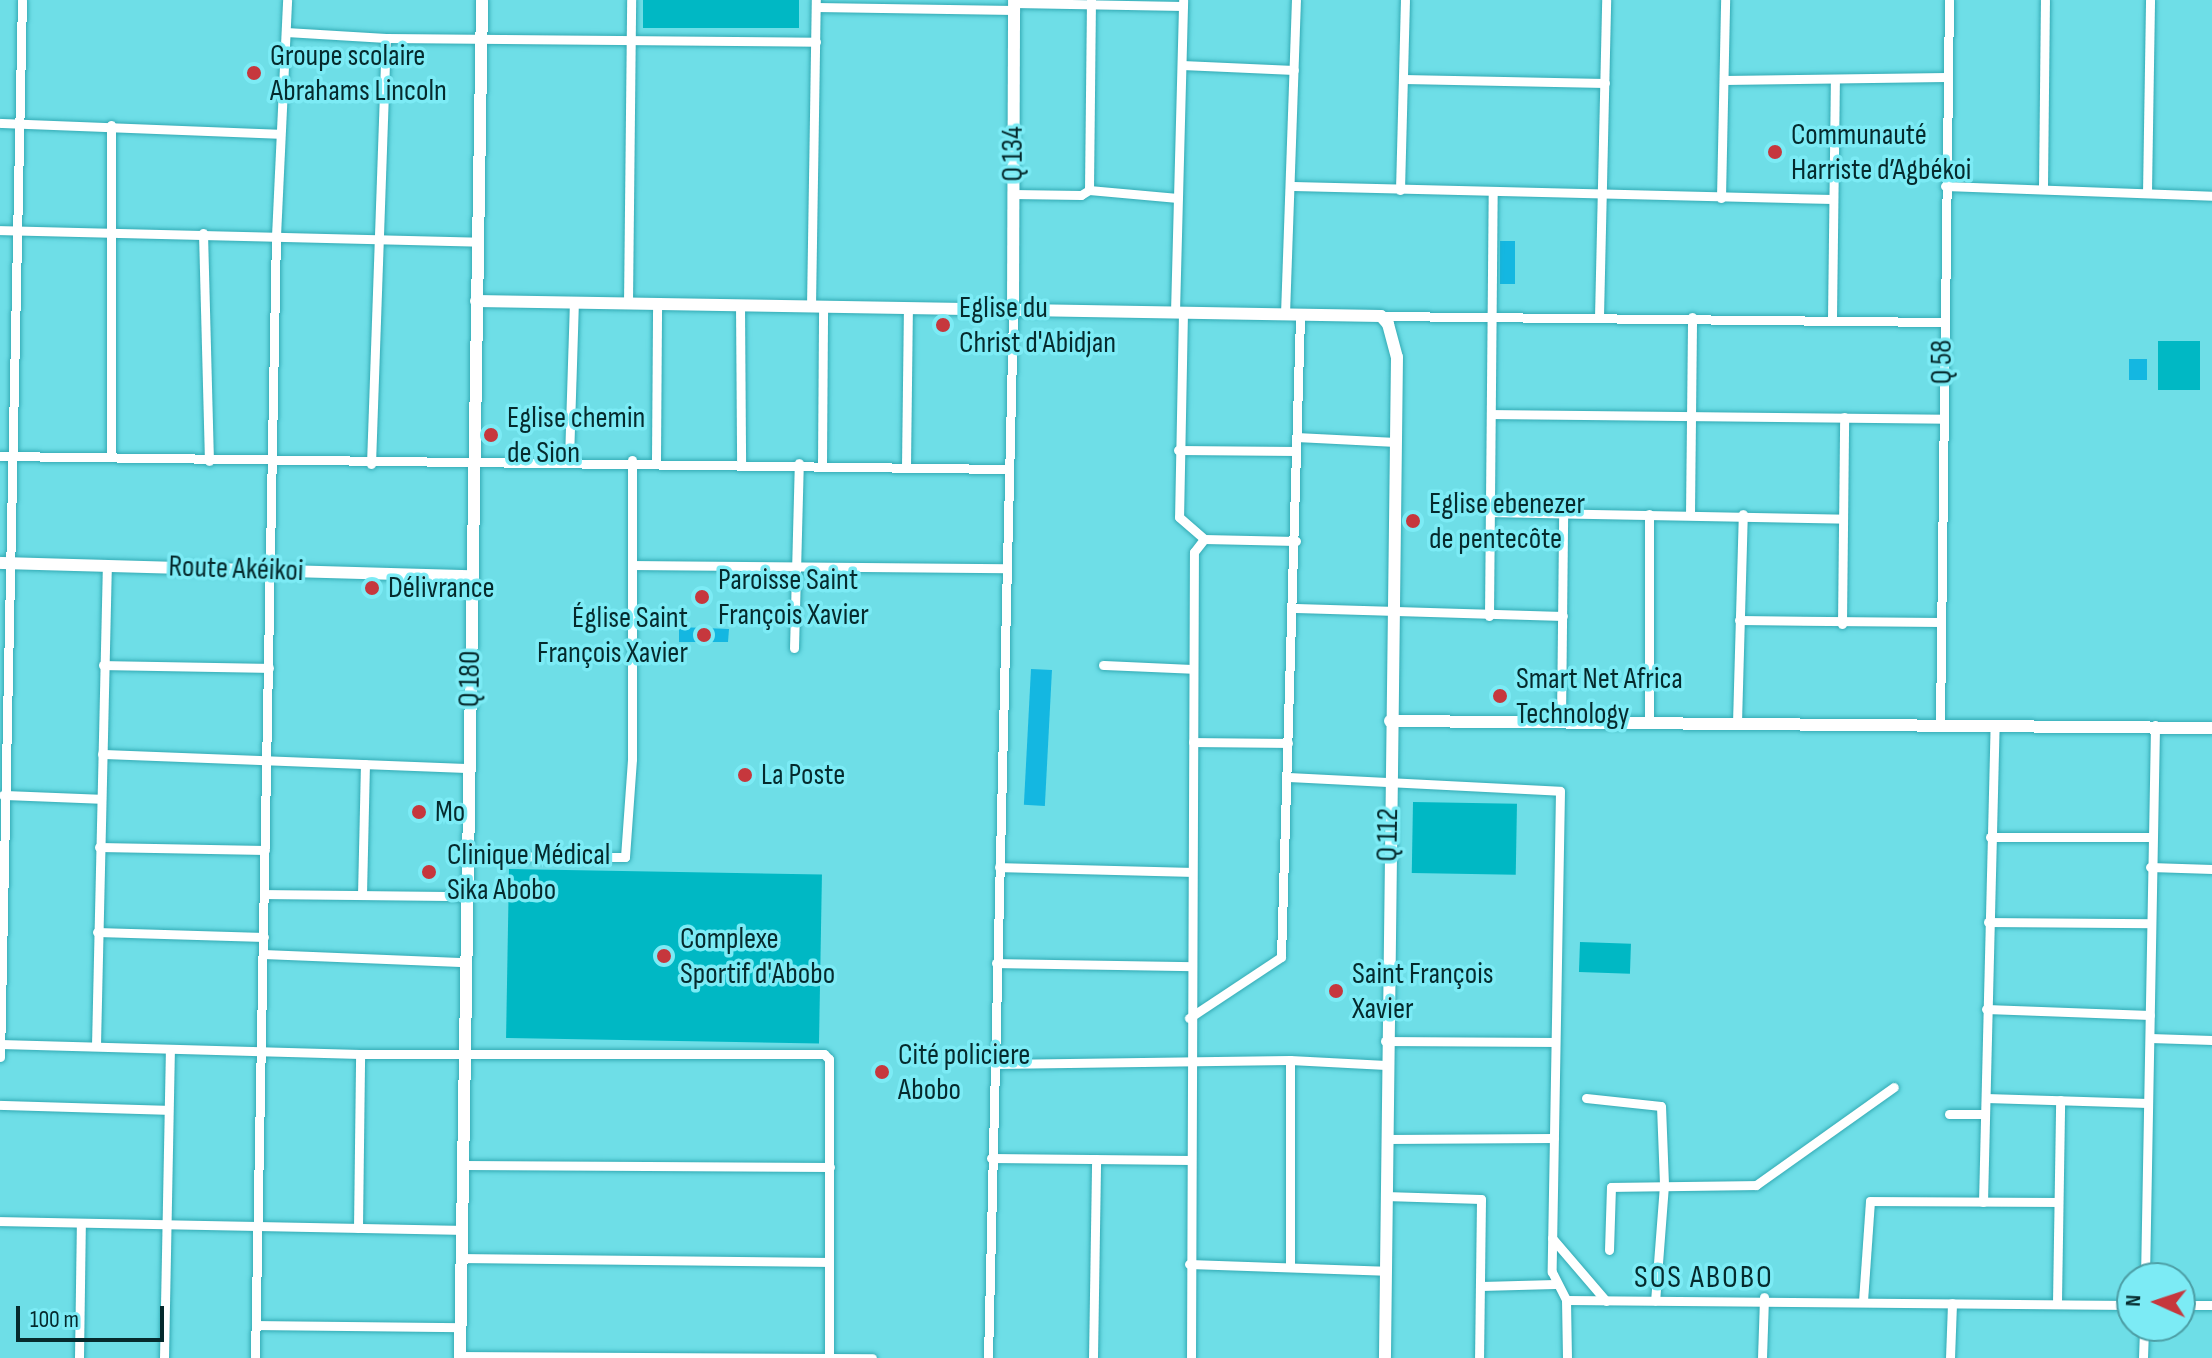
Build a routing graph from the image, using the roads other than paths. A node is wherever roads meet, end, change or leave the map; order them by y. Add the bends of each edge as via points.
1 (22, 0) edge
2 (287, 0) edge
3 (482, 0) edge
4 (631, 0) edge
5 (1296, 0) edge
6 (1405, 0) edge
7 (1606, 0) edge
8 (1725, 0) edge
9 (1949, 0) edge
10 (2045, 0) edge
11 (2150, 0) edge
12 (1091, 2) edge
13 (816, 3) edge
14 (1183, 3) edge
15 (1014, 4) edge
16 (286, 32) junction
17 (386, 38) junction
18 (480, 39) junction
19 (630, 39) junction
20 (816, 42) junction
21 (1182, 65) junction
22 (1294, 70) junction
23 (1946, 77) junction
24 (1403, 79) junction
25 (1724, 80) junction
26 (1835, 82) junction
27 (1605, 83) junction
28 (0, 123) edge
29 (19, 123) junction
30 (111, 125) junction
31 (280, 134) junction
32 (1293, 186) junction
33 (1945, 186) junction
34 (2043, 187) junction
35 (1089, 190) junction
36 (1400, 190) junction
37 (1493, 192) junction
38 (1603, 193) junction
39 (2147, 193) junction
40 (1013, 194) junction
41 (2212, 196) edge
42 (1178, 198) junction
43 (1721, 198) junction
44 (1833, 199) junction
45 (0, 230) edge
46 (14, 230) junction
47 (106, 231) junction
48 (203, 233) junction
49 (276, 236) junction
50 (375, 240) junction
51 (476, 242) junction
52 (476, 301) junction
53 (574, 301) junction
54 (628, 303) junction
55 (657, 303) junction
56 (740, 304) junction
57 (817, 307) junction
58 (908, 308) junction
59 (1013, 309) junction
60 (1179, 312) junction
61 (1285, 314) junction
62 (1300, 315) junction
63 (1381, 316) junction
64 (1490, 317) junction
65 (1599, 317) junction
66 (1692, 317) junction
67 (1832, 318) junction
68 (1942, 322) junction
69 (1491, 414) junction
70 (1692, 414) junction
71 (1844, 417) junction
72 (1942, 419) junction
73 (1296, 437) junction
74 (1396, 442) junction
75 (1178, 450) junction
76 (1296, 451) junction
77 (0, 456) edge
78 (12, 456) junction
79 (111, 457) junction
80 (569, 459) junction
81 (632, 460) junction
82 (656, 460) junction
83 (209, 461) junction
84 (275, 462) junction
85 (473, 462) junction
86 (741, 463) junction
87 (799, 463) junction
88 (371, 464) junction
89 (822, 464) junction
90 (906, 466) junction
91 (1004, 469) junction
92 (1490, 512) junction
93 (1563, 513) junction
94 (1649, 514) junction
95 (1690, 514) junction
96 (1743, 514) junction
97 (1843, 519) junction
98 (1204, 539) junction
99 (1296, 541) junction
100 (5, 564) edge
101 (107, 565) junction
102 (634, 565) junction
103 (795, 568) junction
104 (1003, 568) junction
105 (272, 571) junction
106 (473, 576) junction
107 (1296, 608) junction
108 (1393, 610) junction
109 (1489, 616) junction
110 (1563, 616) junction
111 (1739, 620) junction
112 (1941, 622) junction
113 (1842, 624) junction
114 (794, 648) dead end
115 (103, 665) junction
116 (1103, 665) dead end
117 (4, 666) edge
118 (269, 668) junction
119 (1193, 669) junction
120 (1390, 721) junction
121 (1561, 721) junction
122 (1649, 721) junction
123 (1737, 723) junction
124 (1940, 724) junction
125 (1995, 725) junction
126 (2155, 725) junction
127 (2212, 728) edge
128 (1193, 742) junction
129 (1288, 743) junction
130 (2, 752) edge
131 (102, 754) junction
132 (267, 758) junction
133 (365, 764) junction
134 (468, 768) junction
135 (1288, 777) junction
136 (1389, 780) junction
137 (3, 795) junction
138 (101, 799) junction
139 (1990, 837) junction
140 (2150, 837) junction
141 (1, 842) edge
142 (99, 847) junction
143 (265, 850) junction
144 (468, 856) junction
145 (999, 867) junction
146 (2150, 867) junction
147 (2212, 869) edge
148 (1190, 872) junction
149 (264, 894) junction
150 (362, 895) junction
151 (468, 896) junction
152 (1988, 922) junction
153 (2150, 923) junction
154 (1, 931) edge
155 (97, 932) junction
156 (264, 937) junction
157 (263, 954) junction
158 (466, 962) junction
159 (996, 963) junction
160 (1191, 966) junction
161 (1986, 1009) junction
162 (2150, 1015) junction
163 (1189, 1018) junction
164 (2150, 1038) junction
165 (2212, 1040) edge
166 (1385, 1041) junction
167 (1554, 1042) junction
168 (0, 1044) edge
169 (96, 1045) junction
170 (170, 1049) junction
171 (262, 1050) junction
172 (360, 1054) junction
173 (466, 1055) junction
174 (0, 1057) edge
175 (1290, 1060) junction
176 (1193, 1062) junction
177 (995, 1064) junction
178 (1386, 1065) junction
179 (1894, 1087) dead end
180 (1586, 1098) dead end
181 (1986, 1098) junction
182 (2060, 1100) junction
183 (2148, 1103) junction
184 (0, 1105) edge
185 (168, 1110) junction
186 (1949, 1114) dead end
187 (1985, 1114) junction
188 (1554, 1138) junction
189 (1386, 1139) junction
190 (991, 1158) junction
191 (1096, 1159) junction
192 (1191, 1160) junction
193 (463, 1165) junction
194 (830, 1167) junction
195 (1664, 1185) junction
196 (1385, 1196) junction
197 (1983, 1202) junction
198 (2057, 1202) junction
199 (0, 1221) edge
200 (81, 1223) junction
201 (166, 1224) junction
202 (260, 1226) junction
203 (358, 1228) junction
204 (462, 1230) junction
205 (1552, 1238) junction
206 (1609, 1250) dead end
207 (462, 1258) junction
208 (828, 1262) junction
209 (2145, 1262) edge
210 (1189, 1264) junction
211 (1290, 1267) junction
212 (1385, 1271) junction
213 (1555, 1284) junction
214 (1481, 1286) junction
215 (1764, 1297) junction
216 (1566, 1300) junction
217 (1606, 1301) junction
218 (1655, 1301) junction
219 (1863, 1301) junction
220 (2057, 1302) junction
221 (1952, 1303) junction
222 (2116, 1304) edge
223 (256, 1325) junction
224 (460, 1327) junction
225 (460, 1357) edge
226 (622, 1357) edge
227 (829, 1357) edge
228 (79, 1358) edge
229 (164, 1358) edge
230 (255, 1358) edge
231 (872, 1358) edge
232 (988, 1358) edge
233 (1093, 1358) edge
234 (1191, 1358) edge
235 (1385, 1358) edge
236 (1479, 1358) edge
237 (1567, 1358) edge
238 (1762, 1358) edge
239 (1950, 1358) edge

1 - 29 street
2 - 16 street
3 - 18 street, Q 180
4 - 19 street
5 - 22 street
6 - 24 street
7 - 27 street
8 - 25 street
9 - 23 street, Q 58
10 - 34 street
11 - 39 street
12 - 14 street
12 - 15 street
12 - 35 street
13 - 15 street
13 - 20 street
14 - 21 street
15 - 40 street, Q 134
16 - 17 street
16 - 31 street
17 - 18 street
17 - 50 street
18 - 19 street
18 - 51 street, Q 180
19 - 20 street
19 - 54 street
20 - 57 street
21 - 22 street
21 - 42 street
22 - 32 street
23 - 26 street
23 - 33 street, Q 58
24 - 27 street
24 - 36 street
25 - 26 street
25 - 43 street
26 - 44 street
27 - 38 street
28 - 29 street
29 - 30 street
29 - 46 street
30 - 31 street
30 - 47 street
31 - 49 street
32 - 36 street
32 - 61 street
33 - 34 street
33 - 68 street, Q 58
34 - 39 street
35 - 40 street via 1081,195
35 - 42 street
36 - 37 street
37 - 38 street
37 - 64 street
38 - 43 street
38 - 65 street
39 - 41 street
40 - 59 street, Q 134
42 - 60 street
43 - 44 street
44 - 67 street
45 - 46 street
46 - 47 street
46 - 78 street
47 - 48 street
47 - 79 street
48 - 49 street
48 - 83 street
49 - 50 street
49 - 84 street
50 - 51 street
50 - 88 street
51 - 52 street, Q 180
52 - 53 street
52 - 85 street, Q 180
53 - 54 street
53 - 80 street
54 - 55 street
55 - 56 street
55 - 82 street
56 - 57 street
56 - 86 street
57 - 58 street
57 - 89 street
58 - 59 street
58 - 90 street
59 - 60 street
59 - 91 street
60 - 61 street
60 - 75 street
61 - 62 street
62 - 63 street
62 - 73 street
63 - 64 street
63 - 74 street, Q 112 via 1396,345
64 - 65 street
64 - 69 street
65 - 66 street
66 - 67 street
66 - 70 street
67 - 68 street
68 - 72 street, Q 58
69 - 70 street
69 - 92 street
70 - 71 street
70 - 95 street
71 - 72 street
71 - 97 street
72 - 112 street, Q 58
73 - 74 street
73 - 76 street
74 - 108 street, Q 112
75 - 76 street
75 - 98 street via 1179,517
76 - 99 street
77 - 78 street
78 - 79 street
78 - 100 street
79 - 83 street
80 - 81 street
80 - 85 street
81 - 82 street
81 - 102 street
82 - 86 street
83 - 84 street
84 - 88 street
84 - 105 street
85 - 88 street
85 - 106 street, Q 180
86 - 87 street
87 - 89 street
87 - 103 street
89 - 90 street
90 - 91 street
91 - 104 street
92 - 93 street
92 - 109 street
93 - 94 street
93 - 110 street
94 - 95 street
94 - 122 street
95 - 96 street
96 - 97 street
96 - 111 street
97 - 113 street
98 - 99 street
98 - 119 street via 1194,552
99 - 107 street
100 - 101 street, Route Akéikoi
100 - 117 street
101 - 105 street, Route Akéikoi
101 - 115 street
102 - 103 street
102 - 144 street via 625,857
103 - 104 street
103 - 114 street
104 - 145 street
105 - 106 street, Route Akéikoi
105 - 118 street
106 - 134 street, Q 180
107 - 108 street
107 - 129 street
108 - 109 street
108 - 120 street, Q 112
109 - 110 street
110 - 121 street
111 - 113 street
111 - 123 street
112 - 113 street
112 - 124 street, Q 58
115 - 118 street
115 - 131 street
116 - 119 street
117 - 130 street
118 - 132 street
119 - 128 street
120 - 121 street
120 - 136 street, Q 112
121 - 122 street
122 - 123 street
123 - 124 street
124 - 125 street
125 - 126 street
125 - 139 street
126 - 127 street
126 - 140 street
128 - 129 street
128 - 148 street
129 - 135 street
130 - 137 street
131 - 132 street
131 - 138 street
132 - 133 street
132 - 143 street
133 - 134 street
133 - 150 street
134 - 144 street, Q 180
135 - 136 street
135 - 163 street via 1281,957
136 - 166 street, Q 112
136 - 167 street via 1559,788
137 - 138 street
137 - 141 street
138 - 142 street
139 - 140 street
139 - 152 street
140 - 146 street
141 - 154 street
142 - 143 street
142 - 155 street
143 - 149 street
144 - 151 street, Q 180
145 - 148 street
145 - 159 street
146 - 147 street
146 - 153 street
148 - 160 street
149 - 150 street
149 - 156 street
150 - 151 street
151 - 158 street, Q 180
152 - 153 street
152 - 161 street
153 - 162 street
154 - 168 street
155 - 156 street
155 - 169 street
156 - 157 street
157 - 158 street
157 - 171 street
158 - 173 street, Q 180
159 - 160 street
159 - 177 street
160 - 163 street
161 - 162 street
161 - 181 street
162 - 164 street
163 - 176 street
164 - 165 street
164 - 183 street
166 - 167 street
166 - 178 street, Q 112
167 - 188 street
168 - 169 street
168 - 174 street
169 - 170 street
170 - 171 street
170 - 185 street
171 - 172 street
171 - 202 street
172 - 173 street
172 - 203 street
173 - 193 street, Q 180
173 - 194 street via 824,1054
175 - 176 street
175 - 178 street
175 - 211 street
176 - 177 street
176 - 192 street
177 - 190 street
178 - 189 street, Q 112
179 - 195 street via 1756,1185
180 - 195 street via 1657,1101
181 - 182 street
181 - 187 street
182 - 183 street
182 - 198 street
183 - 209 street
184 - 185 street
185 - 201 street
186 - 187 street
187 - 197 street
188 - 189 street
188 - 205 street
189 - 196 street, Q 112
190 - 191 street
190 - 232 street
191 - 192 street
191 - 233 street
192 - 210 street
193 - 194 street
193 - 204 street, Q 180
194 - 208 street
195 - 206 street via 1611,1187
195 - 218 street
196 - 212 street, Q 112
196 - 214 street via 1481,1199
197 - 198 street
197 - 219 street via 1870,1201
198 - 220 street
199 - 200 street
200 - 201 street
200 - 228 street
201 - 202 street
201 - 229 street
202 - 203 street
202 - 223 street
203 - 204 street
204 - 207 street, Q 180
205 - 213 street
205 - 217 street
207 - 208 street
207 - 224 street, Q 180
208 - 227 street
210 - 211 street
210 - 234 street
211 - 212 street
212 - 235 street, Q 112
213 - 214 street
213 - 216 street
214 - 236 street
215 - 218 street
215 - 219 street
215 - 238 street
216 - 217 street
216 - 237 street
217 - 218 street
219 - 221 street
220 - 221 street
220 - 222 street
221 - 239 street
223 - 224 street
223 - 230 street
224 - 225 street, Q 180
225 - 226 street
226 - 227 street
227 - 231 street

